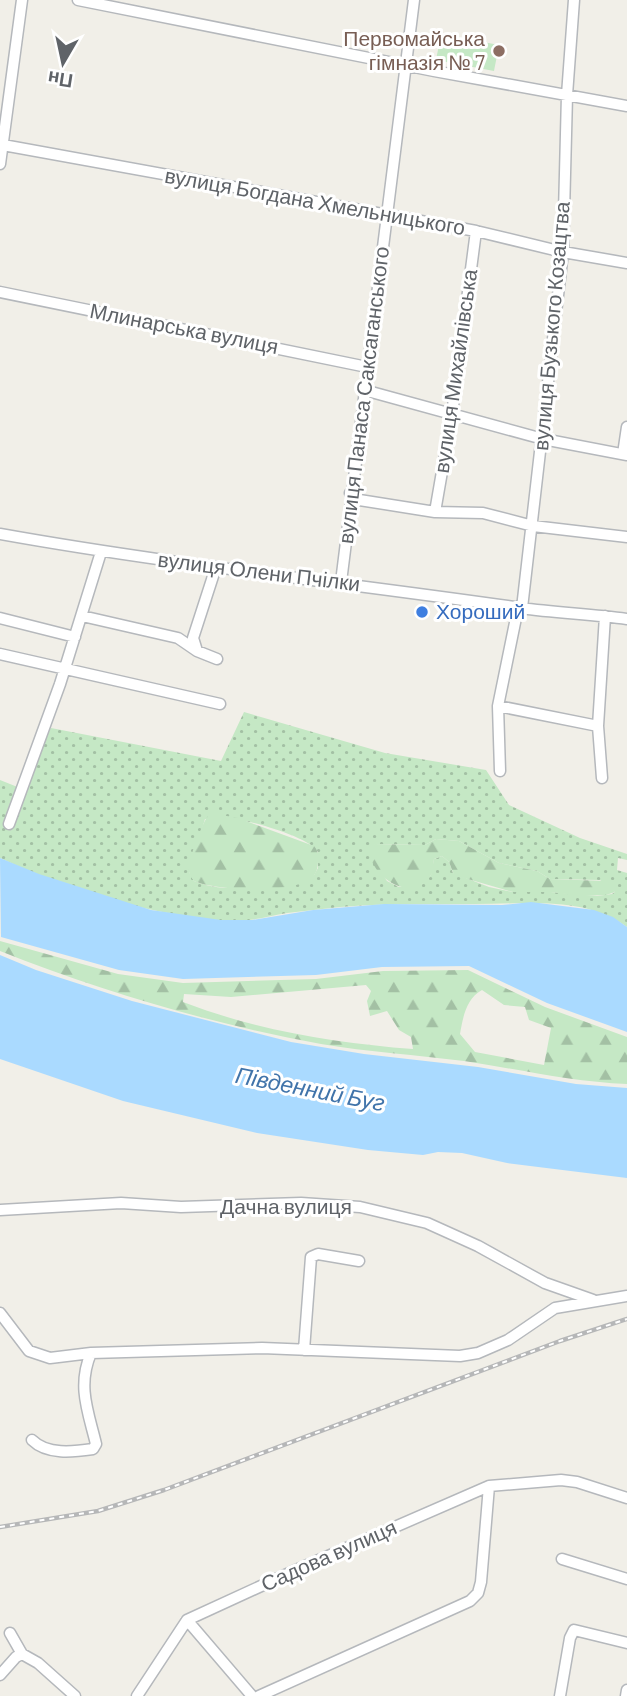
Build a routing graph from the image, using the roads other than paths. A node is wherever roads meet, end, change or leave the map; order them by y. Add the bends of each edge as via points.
1 (22, 0) edge
2 (78, 0) edge
3 (414, 0) edge
4 (574, 0) edge
5 (406, 65) junction
6 (567, 94) junction
7 (627, 106) edge
8 (2, 145) junction
9 (0, 164) edge
10 (387, 214) junction
11 (476, 230) junction
12 (563, 252) junction
13 (627, 263) edge
14 (0, 292) edge
15 (367, 367) junction
16 (365, 390) junction
17 (452, 414) junction
18 (627, 427) edge
19 (542, 439) junction
20 (625, 454) edge
21 (347, 487) dead end
22 (353, 499) junction
23 (435, 512) junction
24 (533, 526) junction
25 (0, 534) edge
26 (627, 537) edge
27 (101, 552) junction
28 (216, 567) junction
29 (341, 582) junction
30 (520, 608) junction
31 (82, 616) junction
32 (605, 616) junction
33 (0, 618) edge
34 (627, 619) edge
35 (75, 638) junction
36 (197, 651) junction
37 (0, 654) edge
38 (217, 659) dead end
39 (64, 670) junction
40 (220, 704) dead end
41 (498, 706) junction
42 (598, 726) junction
43 (500, 771) dead end
44 (602, 778) dead end
45 (9, 824) dead end
46 (0, 1210) edge
47 (359, 1261) dead end
48 (627, 1296) edge
49 (595, 1301) junction
50 (0, 1313) edge
51 (304, 1350) junction
52 (91, 1353) junction
53 (32, 1440) dead end
54 (489, 1486) junction
55 (627, 1498) edge
56 (562, 1559) dead end
57 (627, 1579) edge
58 (187, 1620) junction
59 (10, 1633) dead end
60 (627, 1643) edge
61 (22, 1654) junction
62 (0, 1675) edge
63 (627, 1690) edge
64 (75, 1696) edge
65 (137, 1696) edge
66 (253, 1696) edge
67 (259, 1696) edge
68 (560, 1696) edge
69 (626, 1696) edge

1 - 8 street
2 - 5 street
3 - 5 street, вулиця Панаса Саксаганського
4 - 6 street, вулиця Бузького Козацтва
5 - 6 street
5 - 10 street, вулиця Панаса Саксаганського
6 - 7 street
6 - 12 street, вулиця Бузького Козацтва
8 - 9 street
8 - 10 street, вулиця Богдана Хмельницького
10 - 11 street, вулиця Богдана Хмельницького
10 - 15 street, вулиця Панаса Саксаганського
11 - 12 street, вулиця Богдана Хмельницького
11 - 17 street, вулиця Михайлівська
12 - 13 street, вулиця Богдана Хмельницького
12 - 19 street, вулиця Бузького Козацтва
14 - 15 street, Млинарська вулиця
15 - 16 street, вулиця Панаса Саксаганського
16 - 17 street
16 - 22 street, вулиця Панаса Саксаганського
17 - 19 street
17 - 23 street, вулиця Михайлівська
18 - 20 street
19 - 20 street
19 - 24 street, вулиця Бузького Козацтва
21 - 22 street
22 - 23 street
22 - 29 street, вулиця Панаса Саксаганського
23 - 24 street via 483,513
24 - 26 street
24 - 30 street, вулиця Бузького Козацтва
25 - 27 street, вулиця Олени Пчілки
27 - 28 street, вулиця Олени Пчілки
27 - 31 street
28 - 29 street, вулиця Олени Пчілки
28 - 36 street via 193,638
29 - 30 street, вулиця Олени Пчілки
30 - 32 street, вулиця Олени Пчілки
30 - 41 street
31 - 35 street
31 - 36 street via 178,638
32 - 34 street, вулиця Олени Пчілки
32 - 42 street
33 - 35 street
35 - 39 street
36 - 38 street
37 - 39 street
39 - 40 street
39 - 45 street
41 - 42 street
41 - 43 street
42 - 44 street
46 - 49 street, Дачна вулиця via 121,1203 181,1208 301,1203 360,1207 427,1223 545,1283
47 - 51 street via 318,1254 311,1257
48 - 49 street
49 - 51 street via 555,1308 508,1340 469,1354
50 - 52 street via 30,1351 50,1359
51 - 52 street
52 - 53 street via 84,1370 84,1390 96,1444 93,1449 51,1450
54 - 55 street, Садова вулиця via 561,1480
54 - 58 street, Садова вулиця
54 - 67 street via 481,1582 470,1601
56 - 57 street
58 - 65 street
58 - 66 street
59 - 61 street
60 - 68 street via 574,1630
61 - 62 street
61 - 64 street
63 - 69 street

